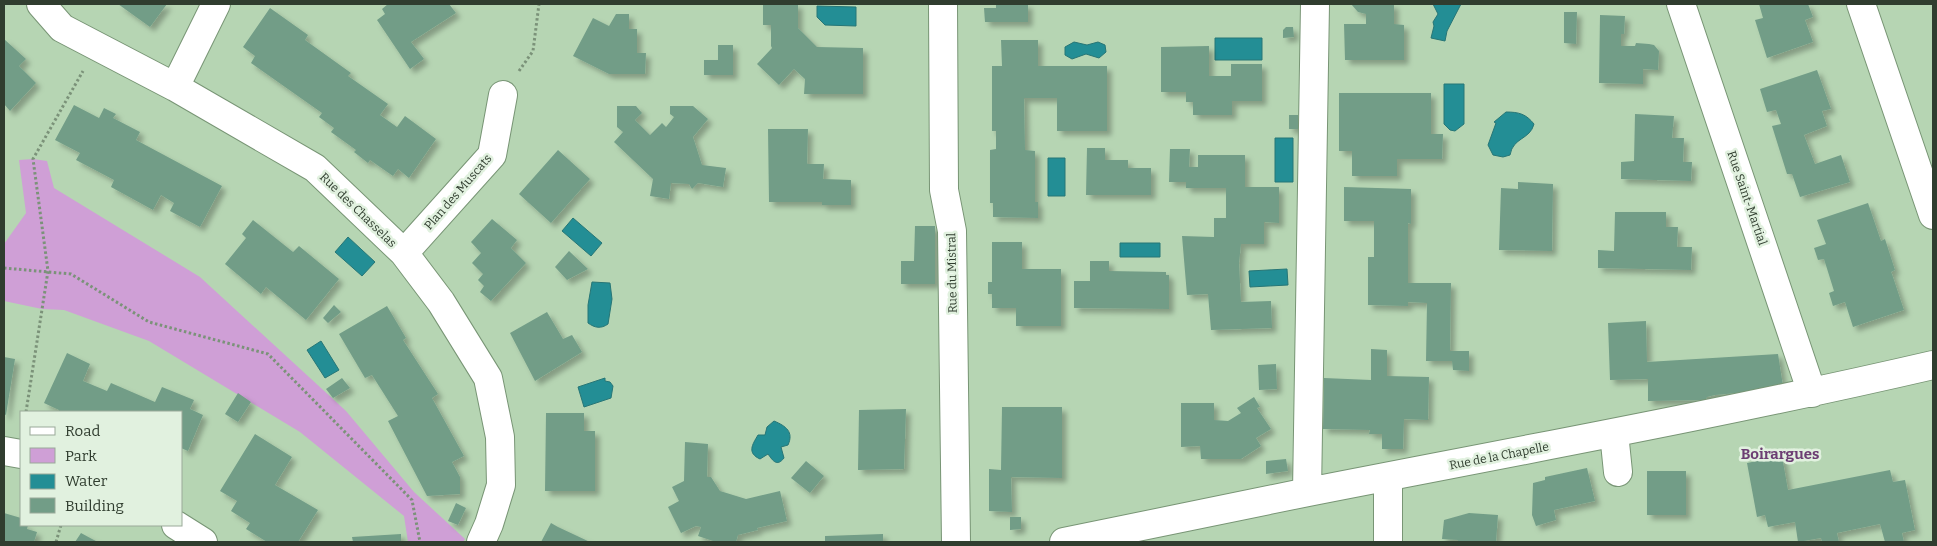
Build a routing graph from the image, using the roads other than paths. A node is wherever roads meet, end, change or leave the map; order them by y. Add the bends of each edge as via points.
1 (41, 4) edge
2 (216, 4) edge
3 (943, 4) edge
4 (1314, 4) edge
5 (1681, 4) edge
6 (1861, 4) edge
7 (175, 87) junction
8 (503, 95) road end
9 (1933, 215) edge
10 (404, 253) junction
11 (1933, 365) edge
12 (1812, 393) junction
13 (1614, 434) junction
14 (4, 451) edge
15 (20, 454) edge
16 (1618, 472) dead end
17 (1388, 477) junction
18 (1307, 492) junction
19 (178, 526) edge
20 (203, 542) edge
21 (481, 542) edge
22 (956, 542) edge
23 (1064, 542) edge
24 (1388, 542) edge

1 - 7 street, Rue des Chasselas via 62,28
2 - 7 street
3 - 22 street, Rue du Mistral via 944,190 952,232
4 - 18 street
5 - 12 street, Rue Saint-Martial
6 - 9 street
7 - 10 street, Rue des Chasselas via 315,168
8 - 10 street, Plan des Muscats via 492,154
10 - 21 street, Rue des Chasselas via 441,302 488,378 500,437 500,485
11 - 12 street, Rue de la Chapelle
12 - 13 street, Rue de la Chapelle
13 - 16 street
13 - 17 street, Rue de la Chapelle
14 - 15 street
17 - 18 street, Rue de la Chapelle
17 - 24 street
18 - 23 street, Rue de la Chapelle
19 - 20 street

